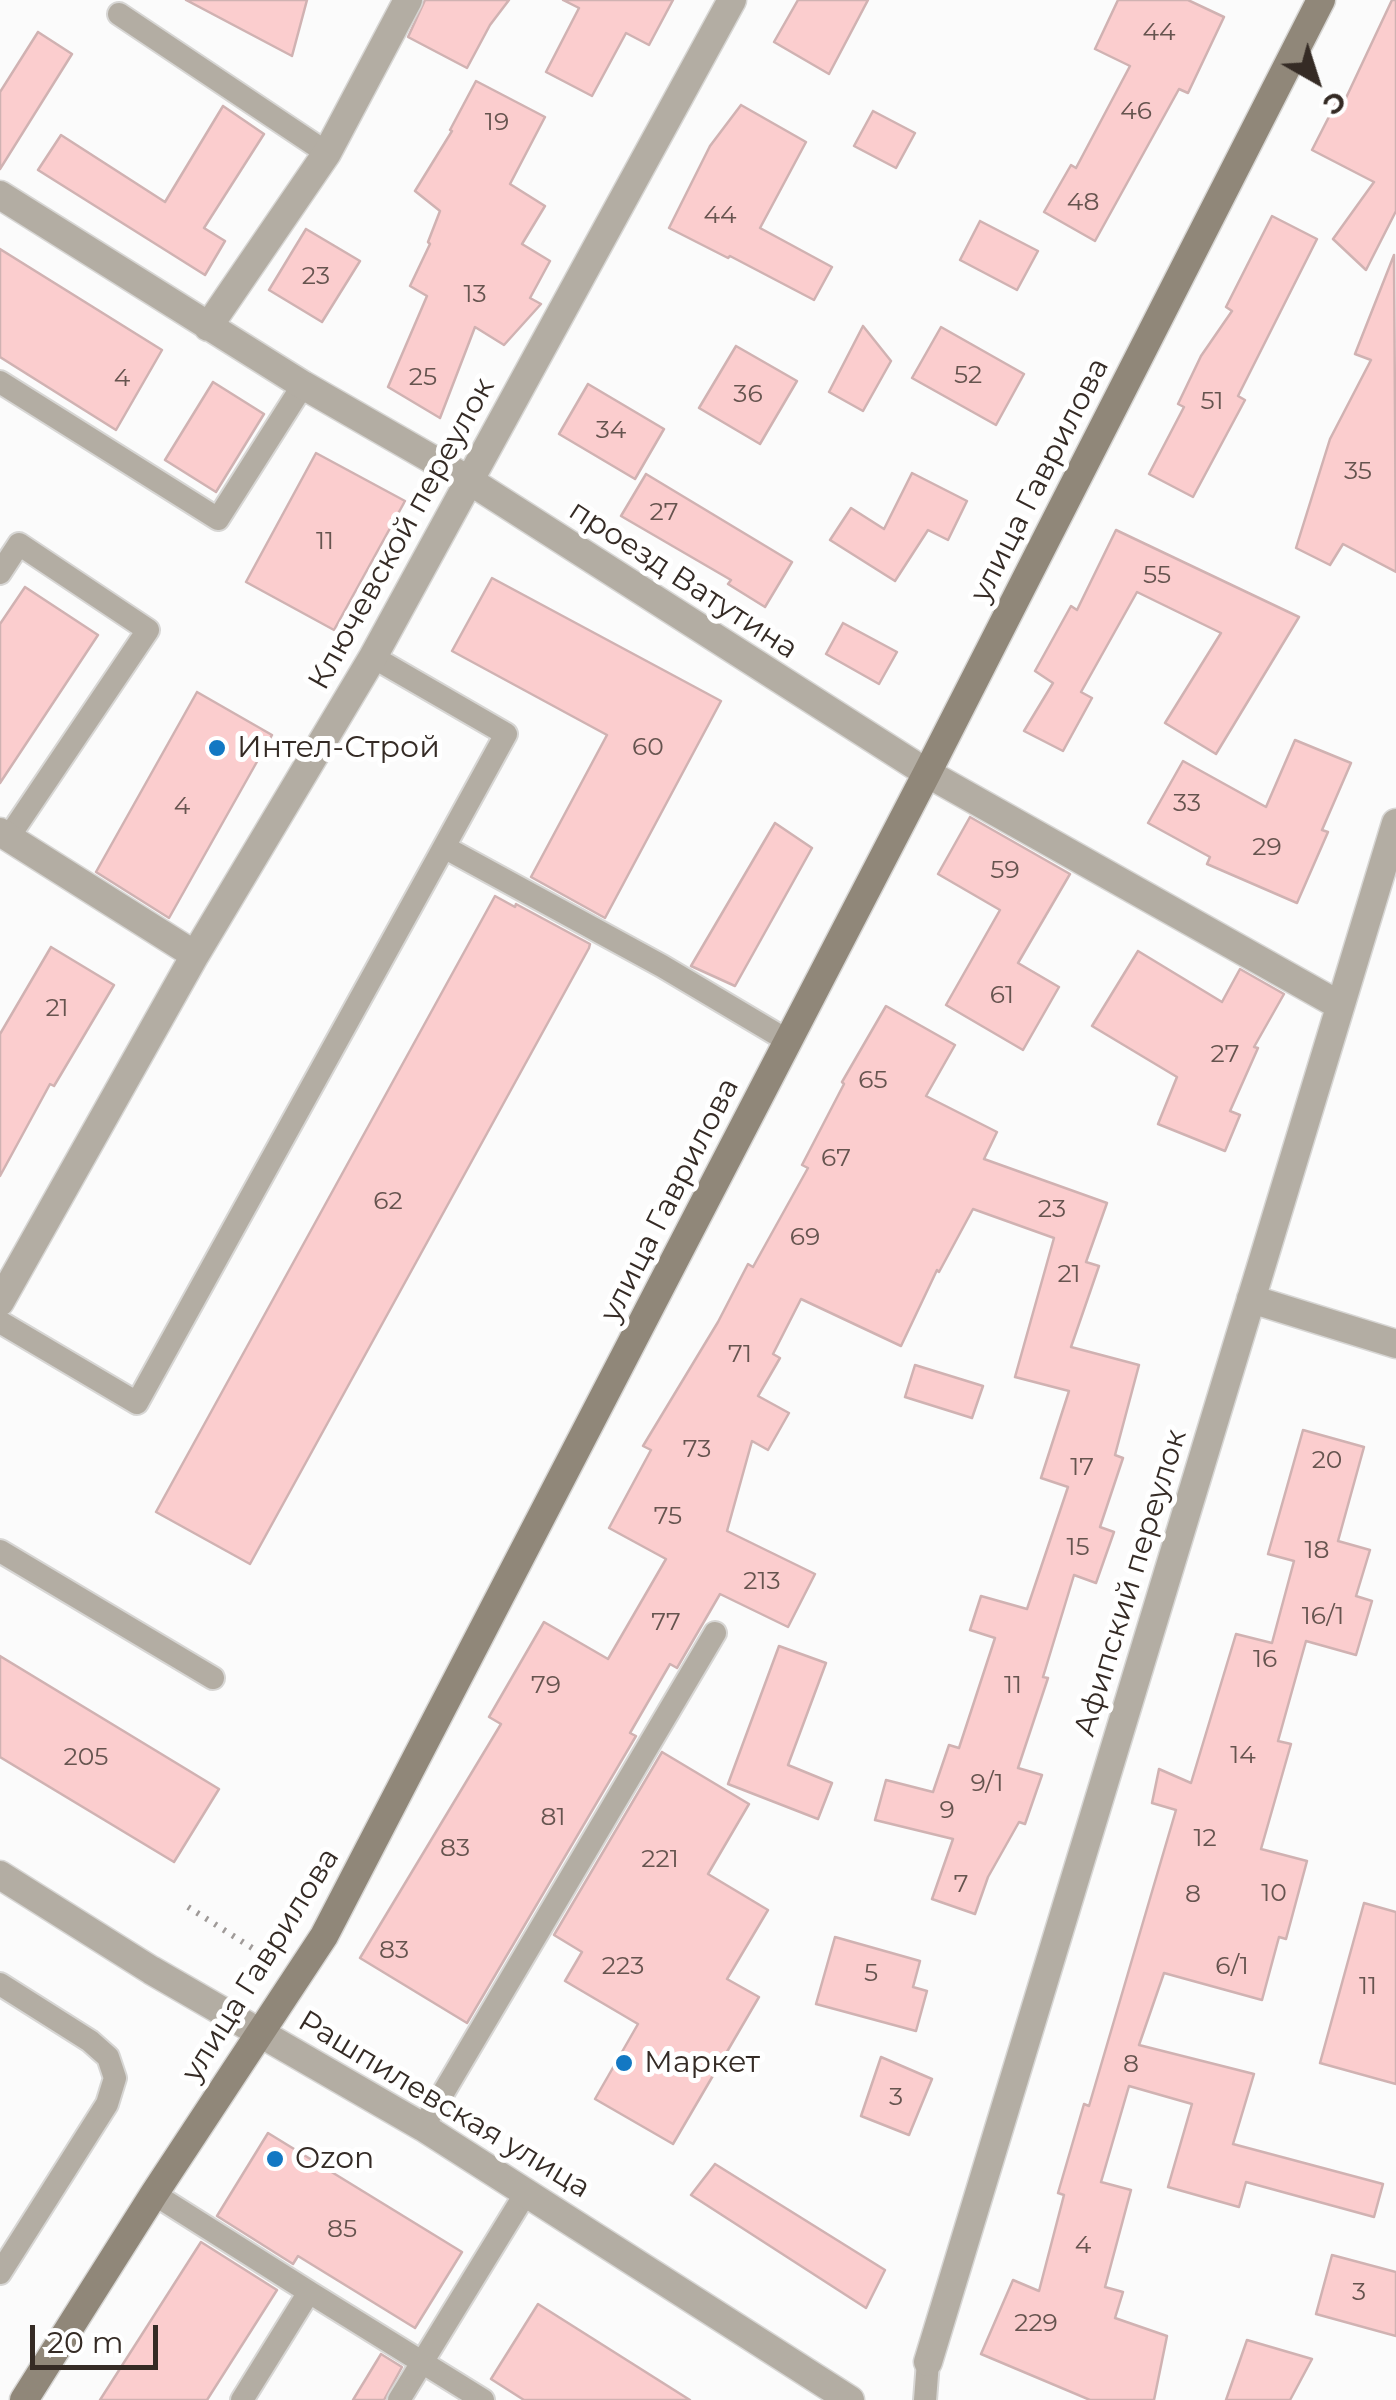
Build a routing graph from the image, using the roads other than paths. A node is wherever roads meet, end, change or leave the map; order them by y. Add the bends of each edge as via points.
1 (408, 0) edge
2 (732, 0) edge
3 (1322, 0) edge
4 (118, 14) dead end
5 (326, 152) junction
6 (0, 195) edge
7 (208, 327) junction
8 (0, 382) edge
9 (303, 386) junction
10 (470, 481) junction
11 (0, 573) edge
12 (373, 657) junction
13 (926, 772) junction
14 (1396, 822) edge
15 (4, 835) edge
16 (444, 847) junction
17 (195, 956) junction
18 (1339, 1005) junction
19 (788, 1041) junction
20 (1252, 1299) junction
21 (0, 1302) edge
22 (0, 1322) edge
23 (1396, 1344) edge
24 (0, 1551) edge
25 (715, 1633) dead end
26 (213, 1678) dead end
27 (0, 1874) edge
28 (0, 1984) edge
29 (262, 2033) junction
30 (423, 2127) junction
31 (527, 2191) junction
32 (154, 2194) junction
33 (0, 2273) edge
34 (309, 2292) junction
35 (423, 2362) junction
36 (928, 2362) joint
37 (24, 2400) edge
38 (242, 2400) edge
39 (399, 2400) edge
40 (483, 2400) edge
41 (850, 2400) edge
42 (925, 2400) edge

1 - 5 street
2 - 10 street, Ключевской переулок
3 - 13 main road, улица Гаврилова
4 - 5 lane
5 - 7 street
6 - 7 street, проезд Ватутина
7 - 9 street, проезд Ватутина
8 - 9 lane via 218,519
9 - 10 street, проезд Ватутина
10 - 12 street, Ключевской переулок
10 - 13 street, проезд Ватутина
11 - 15 lane via 20,544 148,630
12 - 16 lane via 506,734
12 - 17 street, Ключевской переулок
13 - 18 street, проезд Ватутина
13 - 19 main road, улица Гаврилова
14 - 18 street, Афипский переулок
15 - 17 street
16 - 19 lane
16 - 22 lane via 137,1403
17 - 21 street, Ключевской переулок
18 - 20 street, Афипский переулок
19 - 29 main road, улица Гаврилова via 324,1936
20 - 23 street
20 - 36 street, Афипский переулок
24 - 26 lane
25 - 30 lane
27 - 29 street, Рашпилевская улица
28 - 33 lane via 90,2041 108,2057 116,2078 107,2104
29 - 30 street, Рашпилевская улица
29 - 32 main road, улица Гаврилова
30 - 31 street, Рашпилевская улица
31 - 35 lane
31 - 41 street, Рашпилевская улица
32 - 34 lane
32 - 37 main road, улица Гаврилова
34 - 35 lane
34 - 38 lane
35 - 39 lane
35 - 40 lane
36 - 42 lane

